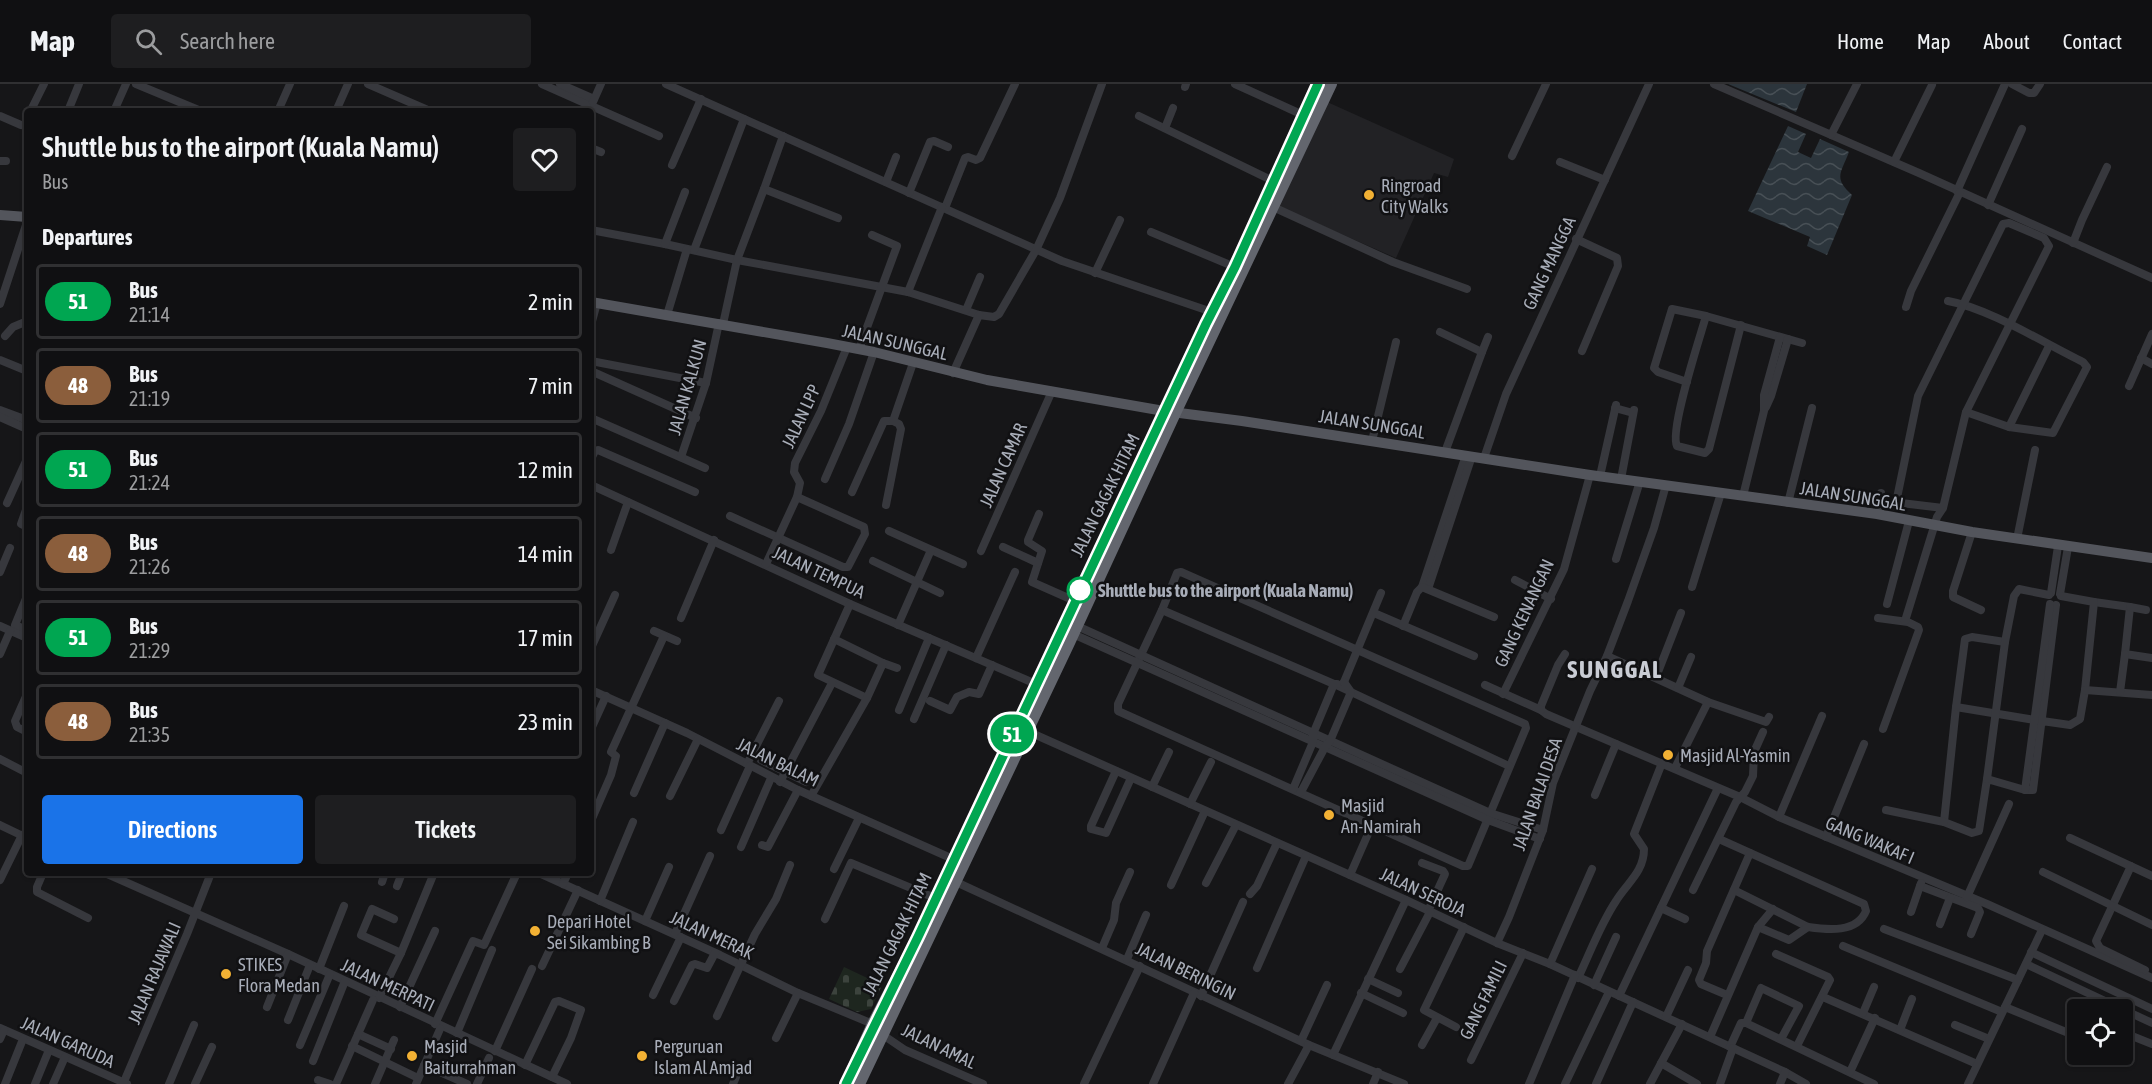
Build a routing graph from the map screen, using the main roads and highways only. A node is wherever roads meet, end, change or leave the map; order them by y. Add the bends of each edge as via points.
1 (1318, 84) edge
2 (1331, 84) edge
3 (0, 215) edge
4 (24, 219) edge
5 (594, 303) edge
6 (1170, 412) junction
7 (2152, 558) edge
8 (991, 794) junction
9 (846, 1084) edge
10 (859, 1084) edge

1 - 6 highway, JALAN GAGAK HITAM
2 - 6 highway, JALAN GAGAK HITAM
3 - 4 main road
5 - 6 main road, JALAN SUNGGAL via 859,349 953,373
6 - 7 main road, JALAN SUNGGAL via 1877,514 2063,547
6 - 8 highway, JALAN GAGAK HITAM via 1149,447 1036,684
6 - 8 highway, JALAN GAGAK HITAM via 1081,633
8 - 9 highway, JALAN GAGAK HITAM via 953,859
8 - 10 highway, JALAN GAGAK HITAM via 956,882

